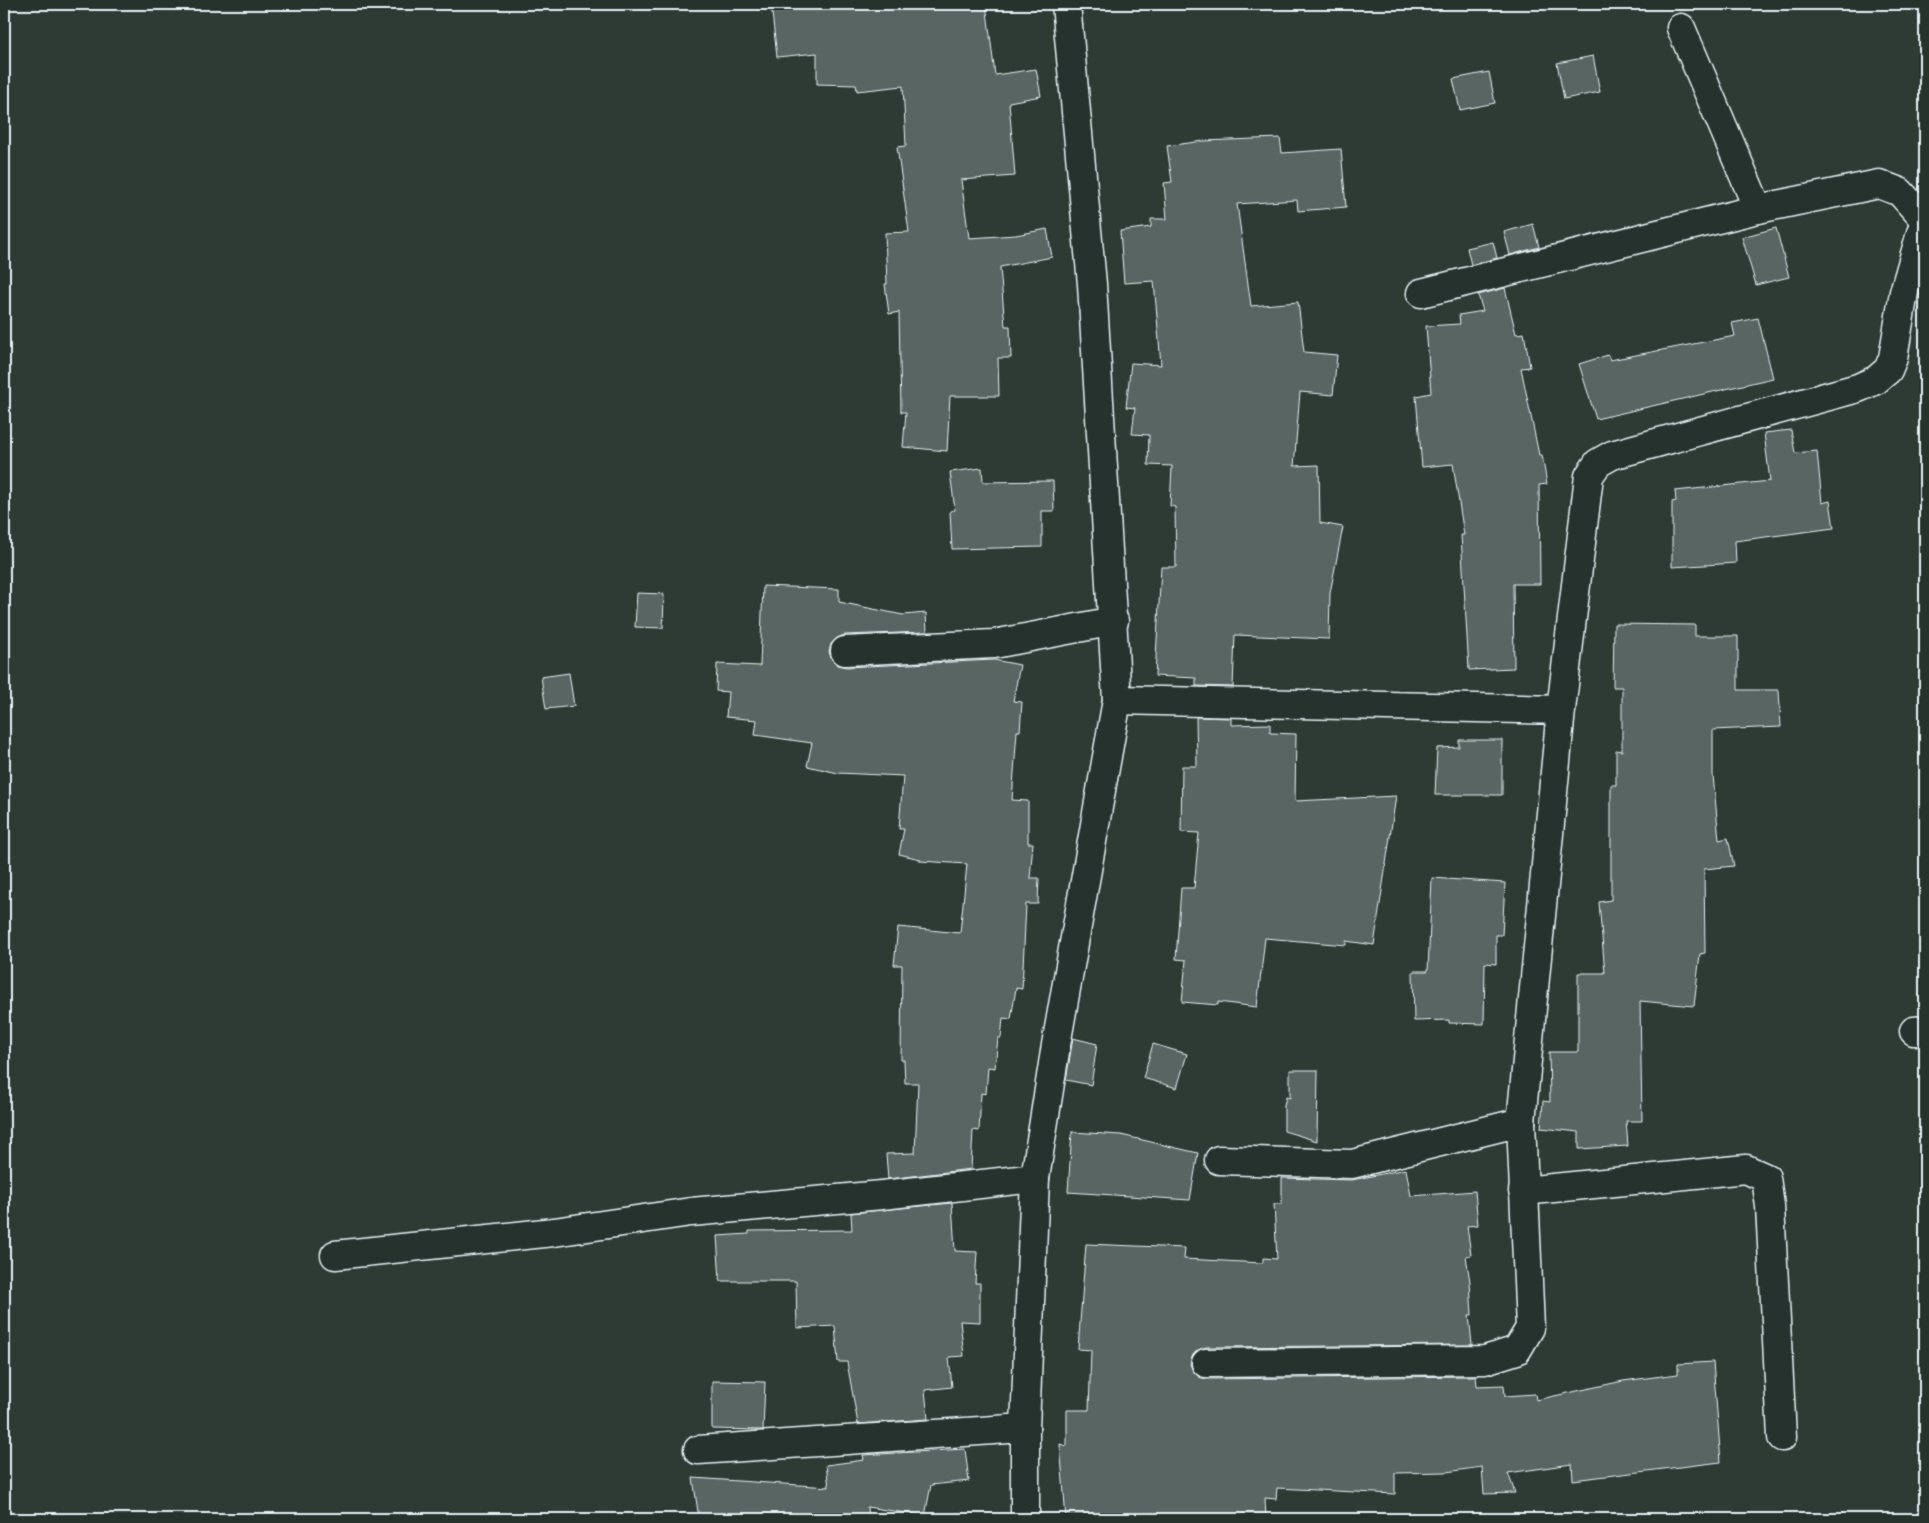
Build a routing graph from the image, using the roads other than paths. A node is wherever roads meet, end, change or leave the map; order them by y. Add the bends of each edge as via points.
1 (1066, 4) edge
2 (1681, 28) dead end
3 (1758, 209) junction
4 (1924, 219) edge
5 (1421, 292) dead end
6 (1114, 622) junction
7 (846, 651) dead end
8 (1117, 700) junction
9 (1561, 710) junction
10 (1520, 1122) junction
11 (1219, 1160) dead end
12 (1035, 1178) junction
13 (1523, 1191) junction
14 (335, 1255) dead end
15 (1206, 1363) dead end
16 (1025, 1428) junction
17 (1782, 1437) dead end
18 (698, 1450) dead end
19 (1025, 1519) edge

1 - 6 street via 1092,284
2 - 3 street
3 - 4 street via 1879,184 1900,192
3 - 5 street
4 - 9 street via 1904,292 1893,358 1888,370 1876,380 1858,388 1612,455 1598,463 1589,476
6 - 7 street via 994,644
6 - 8 street
8 - 9 street
8 - 12 street
9 - 10 street
10 - 11 street via 1352,1164
10 - 13 street
12 - 14 street via 691,1212 554,1232
12 - 16 street
13 - 15 street via 1530,1328 1516,1350 1485,1360
13 - 17 street via 1746,1169 1766,1178
16 - 18 street
16 - 19 street

